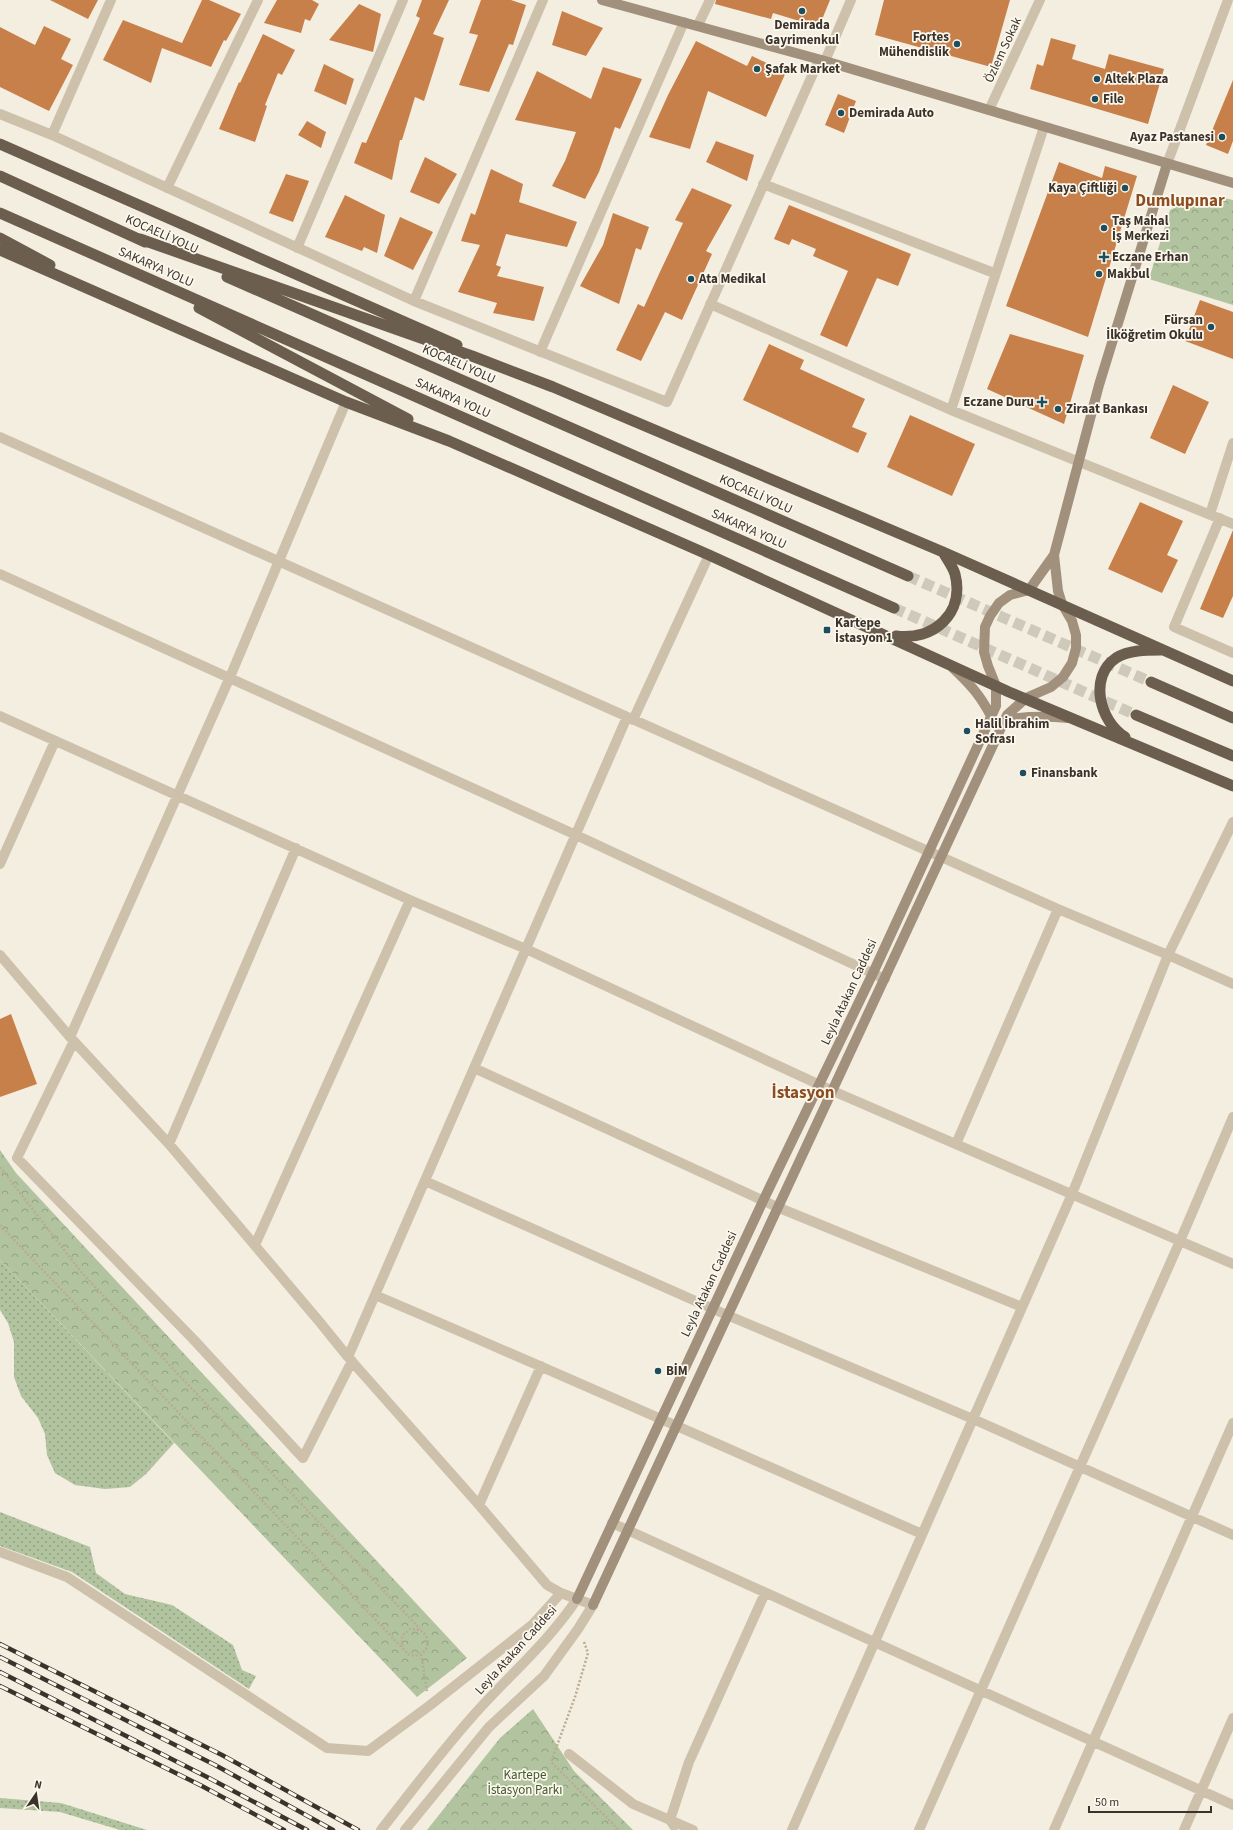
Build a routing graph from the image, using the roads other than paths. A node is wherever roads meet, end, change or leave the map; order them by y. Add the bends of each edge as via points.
1 (111, 0) edge
2 (258, 0) edge
3 (403, 0) edge
4 (543, 0) edge
5 (602, 0) edge
6 (710, 0) edge
7 (851, 0) edge
8 (1040, 0) edge
9 (1228, 0) edge
10 (684, 22) junction
11 (698, 25) junction
12 (822, 60) junction
13 (989, 110) junction
14 (0, 114) edge
15 (1044, 128) junction
16 (52, 135) junction
17 (0, 144) edge
18 (1167, 164) junction
19 (0, 176) edge
20 (1233, 183) edge
21 (763, 184) junction
22 (168, 188) junction
23 (0, 213) edge
24 (0, 238) edge
25 (140, 239) junction
26 (298, 248) junction
27 (0, 250) edge
28 (118, 265) junction
29 (994, 273) junction
30 (414, 301) junction
31 (122, 304) junction
32 (710, 304) junction
33 (540, 352) junction
34 (553, 387) junction
35 (346, 402) junction
36 (951, 410) junction
37 (0, 437) edge
38 (449, 441) junction
39 (1233, 443) edge
40 (1078, 462) junction
41 (1210, 514) junction
42 (1220, 518) junction
43 (1233, 524) edge
44 (943, 552) junction
45 (709, 555) junction
46 (1054, 555) junction
47 (279, 562) junction
48 (0, 574) edge
49 (908, 576) tunnel mouth
50 (1029, 590) junction
51 (1062, 604) junction
52 (894, 608) tunnel mouth
53 (887, 635) junction
54 (1163, 650) junction
55 (1233, 653) edge
56 (947, 663) junction
57 (230, 677) junction
58 (1233, 681) edge
59 (1151, 682) tunnel mouth
60 (996, 686) junction
61 (1026, 698) junction
62 (1136, 715) tunnel mouth
63 (0, 716) edge
64 (991, 716) junction
65 (630, 718) junction
66 (1006, 718) junction
67 (1233, 718) edge
68 (1072, 719) junction
69 (55, 741) junction
70 (1144, 749) junction
71 (1233, 756) edge
72 (1233, 786) edge
73 (177, 797) junction
74 (1233, 822) edge
75 (576, 835) junction
76 (296, 848) junction
77 (930, 851) junction
78 (942, 856) junction
79 (0, 864) edge
80 (410, 900) junction
81 (1058, 909) junction
82 (526, 949) junction
83 (0, 955) edge
84 (1168, 955) junction
85 (873, 973) junction
86 (885, 979) junction
87 (1233, 984) edge
88 (72, 1039) junction
89 (474, 1068) junction
90 (820, 1085) junction
91 (833, 1091) junction
92 (1233, 1117) edge
93 (168, 1144) junction
94 (956, 1144) junction
95 (425, 1181) junction
96 (1072, 1194) junction
97 (763, 1200) junction
98 (777, 1207) junction
99 (1180, 1241) junction
100 (255, 1245) junction
101 (1233, 1264) edge
102 (375, 1295) junction
103 (1022, 1307) junction
104 (712, 1308) junction
105 (727, 1315) junction
106 (350, 1359) junction
107 (541, 1366) junction
108 (972, 1419) junction
109 (660, 1420) junction
110 (1233, 1423) edge
111 (676, 1427) junction
112 (1080, 1468) junction
113 (479, 1505) junction
114 (1192, 1517) junction
115 (612, 1523) junction
116 (628, 1529) junction
117 (922, 1534) junction
118 (1233, 1535) edge
119 (0, 1552) edge
120 (561, 1593) junction
121 (766, 1593) junction
122 (577, 1599) junction
123 (593, 1605) junction
124 (874, 1643) junction
125 (982, 1691) junction
126 (1233, 1718) edge
127 (1092, 1741) junction
128 (569, 1754) dead end
129 (1201, 1791) junction
130 (1233, 1805) edge
131 (670, 1820) junction
132 (381, 1830) edge
133 (406, 1830) edge
134 (676, 1830) edge
135 (693, 1830) edge
136 (792, 1830) edge
137 (919, 1830) edge
138 (1054, 1830) edge
139 (1184, 1830) edge

1 - 16 street
2 - 22 street
3 - 26 street
4 - 30 street
5 - 10 main road
6 - 11 street
7 - 12 street
8 - 13 street, Özlem Sokak
9 - 18 street
10 - 11 main road
10 - 33 street
11 - 12 main road
12 - 13 main road
12 - 21 street
13 - 15 main road
14 - 16 street
15 - 18 main road
15 - 29 street
16 - 22 street
17 - 34 highway
18 - 20 main road
18 - 40 main road
19 - 25 highway, KOCAELİ YOLU
21 - 29 street
21 - 32 street
22 - 26 street
23 - 28 highway, SAKARYA YOLU
24 - 31 highway
25 - 34 highway
25 - 49 highway, KOCAELİ YOLU
26 - 30 street
27 - 31 highway
28 - 38 highway
28 - 52 highway, SAKARYA YOLU
29 - 36 street
30 - 33 street
31 - 35 highway
32 - 33 street via 667,402
32 - 36 street
34 - 44 highway
35 - 38 highway
35 - 47 street
36 - 40 street
37 - 47 street
38 - 45 highway
39 - 41 street
40 - 41 street
40 - 46 main road
41 - 42 street
42 - 43 street
42 - 55 street via 1174,627
44 - 50 highway
44 - 53 highway via 954,573 956,586 954,601 942,624 934,631 909,638
45 - 53 highway
45 - 65 street
46 - 50 main road
46 - 51 main road
47 - 57 street
47 - 65 street
48 - 57 street
50 - 51 highway
50 - 60 main road via 1010,595 999,603 985,627 984,652
51 - 54 highway
51 - 61 main road via 1072,621 1076,635 1072,663 1063,677 1051,687
53 - 56 highway
54 - 58 highway
54 - 70 highway via 1138,650 1115,659 1102,679 1101,704 1112,726 1118,733
56 - 60 highway
56 - 64 main road via 973,687
57 - 73 street
57 - 75 street
59 - 67 highway
60 - 61 highway
60 - 64 main road, Leyla Atakan Caddesi via 996,706
61 - 66 main road
61 - 68 highway
62 - 71 highway
63 - 69 street
64 - 77 main road, Leyla Atakan Caddesi
65 - 75 street
65 - 77 street
66 - 68 main road via 1040,716
66 - 78 main road, Leyla Atakan Caddesi
68 - 70 highway
69 - 73 street
69 - 79 street
70 - 72 highway
73 - 76 street
73 - 88 street
74 - 84 street
75 - 82 street
75 - 85 street
76 - 80 street
76 - 93 street
77 - 78 street
77 - 85 main road, Leyla Atakan Caddesi
78 - 81 street
78 - 86 main road, Leyla Atakan Caddesi
80 - 82 street
80 - 100 street
81 - 84 street
81 - 94 street
82 - 89 street
82 - 90 street
83 - 88 street
84 - 87 street
84 - 96 street
85 - 86 street
85 - 90 main road, Leyla Atakan Caddesi
86 - 91 main road, Leyla Atakan Caddesi
88 - 93 street
88 - 106 street via 17,1158 194,1340 304,1458
89 - 95 street
89 - 97 street
90 - 91 street
90 - 97 main road, Leyla Atakan Caddesi
91 - 94 street
91 - 98 main road, Leyla Atakan Caddesi
92 - 99 street
93 - 100 street
94 - 96 street
95 - 102 street
95 - 104 street
96 - 99 street
96 - 103 street
97 - 98 street
97 - 104 main road, Leyla Atakan Caddesi
98 - 103 street
98 - 105 main road, Leyla Atakan Caddesi
99 - 101 street
99 - 112 street
100 - 106 street
102 - 106 street
102 - 107 street
103 - 108 street
104 - 105 street
104 - 109 main road, Leyla Atakan Caddesi
105 - 108 street
105 - 111 main road, Leyla Atakan Caddesi
106 - 113 street
107 - 109 street
107 - 113 street
108 - 112 street
108 - 117 street
109 - 111 street
109 - 115 main road, Leyla Atakan Caddesi
110 - 114 street
111 - 116 main road, Leyla Atakan Caddesi
111 - 117 street
112 - 114 street
112 - 125 street
113 - 120 street via 547,1585
114 - 118 street
114 - 127 street
115 - 116 street
115 - 122 main road, Leyla Atakan Caddesi
116 - 121 street
116 - 123 main road, Leyla Atakan Caddesi
117 - 124 street
119 - 120 street via 67,1577 328,1748 368,1751 532,1624
120 - 122 street
121 - 124 street
121 - 131 street via 689,1762
122 - 123 street
122 - 132 street, Leyla Atakan Caddesi via 563,1620 529,1659 472,1716
123 - 133 street, Leyla Atakan Caddesi via 544,1676 489,1727
124 - 125 street
124 - 136 street
125 - 127 street
125 - 137 street
126 - 129 street
127 - 129 street
127 - 138 street
128 - 131 street via 633,1804
129 - 130 street
129 - 139 street
131 - 134 street
131 - 135 street

